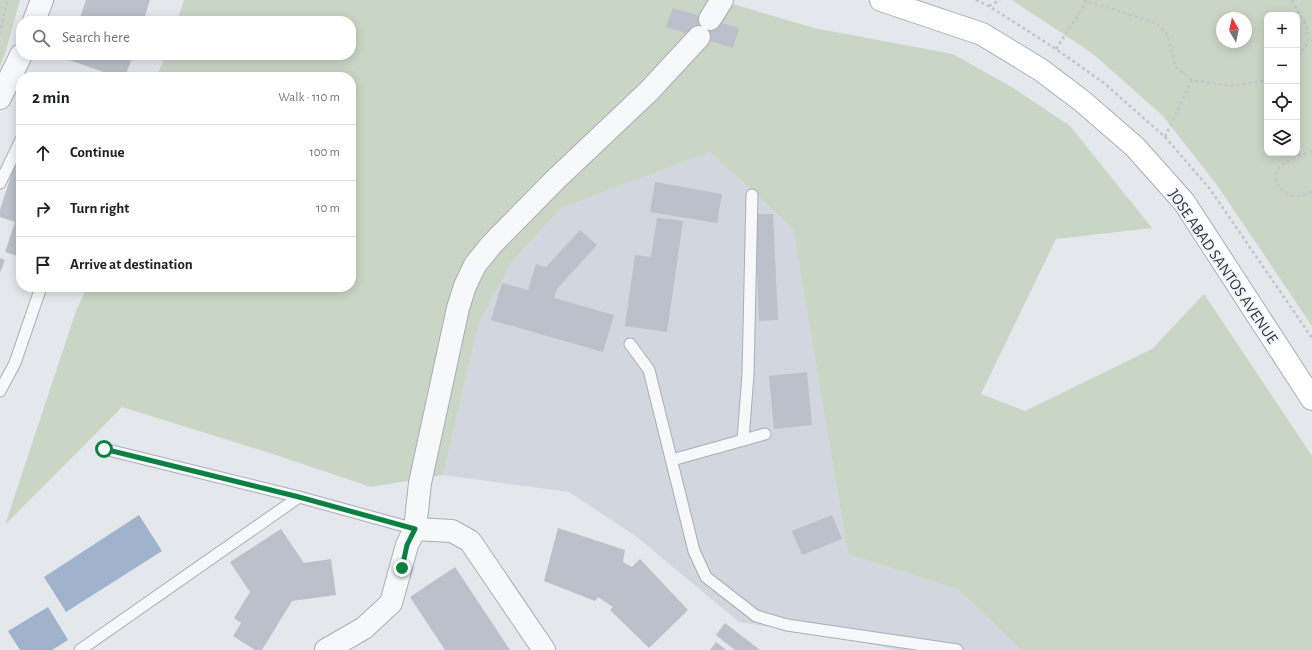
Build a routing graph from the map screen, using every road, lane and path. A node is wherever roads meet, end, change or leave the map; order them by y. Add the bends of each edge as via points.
1 (7, 0) edge
2 (42, 0) edge
3 (722, 0) edge
4 (881, 0) edge
5 (1000, 0) edge
6 (1085, 0) edge
7 (1292, 0) edge
8 (989, 6) dead end
9 (36, 16) edge
10 (0, 34) edge
11 (1056, 49) dead end
12 (1300, 54) edge
13 (19, 60) edge
14 (1192, 80) junction
15 (1264, 81) edge
16 (0, 98) edge
17 (1164, 137) dead end
18 (16, 150) edge
19 (1312, 151) edge
20 (1300, 155) edge
21 (1299, 156) edge
22 (0, 183) edge
23 (1312, 192) edge
24 (752, 195) dead end
25 (39, 292) edge
26 (630, 344) dead end
27 (0, 391) edge
28 (1312, 399) edge
29 (765, 434) dead end
30 (743, 440) junction
31 (104, 449) dead end
32 (672, 460) junction
33 (299, 497) junction
34 (415, 529) junction
35 (80, 650) edge
36 (326, 650) edge
37 (544, 650) edge
38 (957, 650) edge

1 - 10 path
2 - 9 street
3 - 34 street via 705,28 649,91 524,212 475,265 458,308 440,385 420,483
4 - 28 main road, JOSE ABAD SANTOS AVENUE via 982,34 1041,70 1135,147 1184,202
5 - 8 path
6 - 11 path
6 - 14 path via 1156,23 1167,34 1176,67
7 - 12 path via 1307,27 1308,42
13 - 16 street
14 - 15 path via 1232,86
14 - 17 path
18 - 22 lane
19 - 20 path
21 - 23 path via 1278,170 1276,178 1280,188 1287,194 1296,196
24 - 30 lane
25 - 27 lane via 15,362
26 - 32 lane via 649,370
29 - 30 lane
30 - 32 lane
31 - 33 lane
32 - 38 lane via 694,551 706,577 756,616 787,625
33 - 34 lane
33 - 35 lane
34 - 36 street via 407,545 391,603 364,628
34 - 37 street via 452,531 470,540

